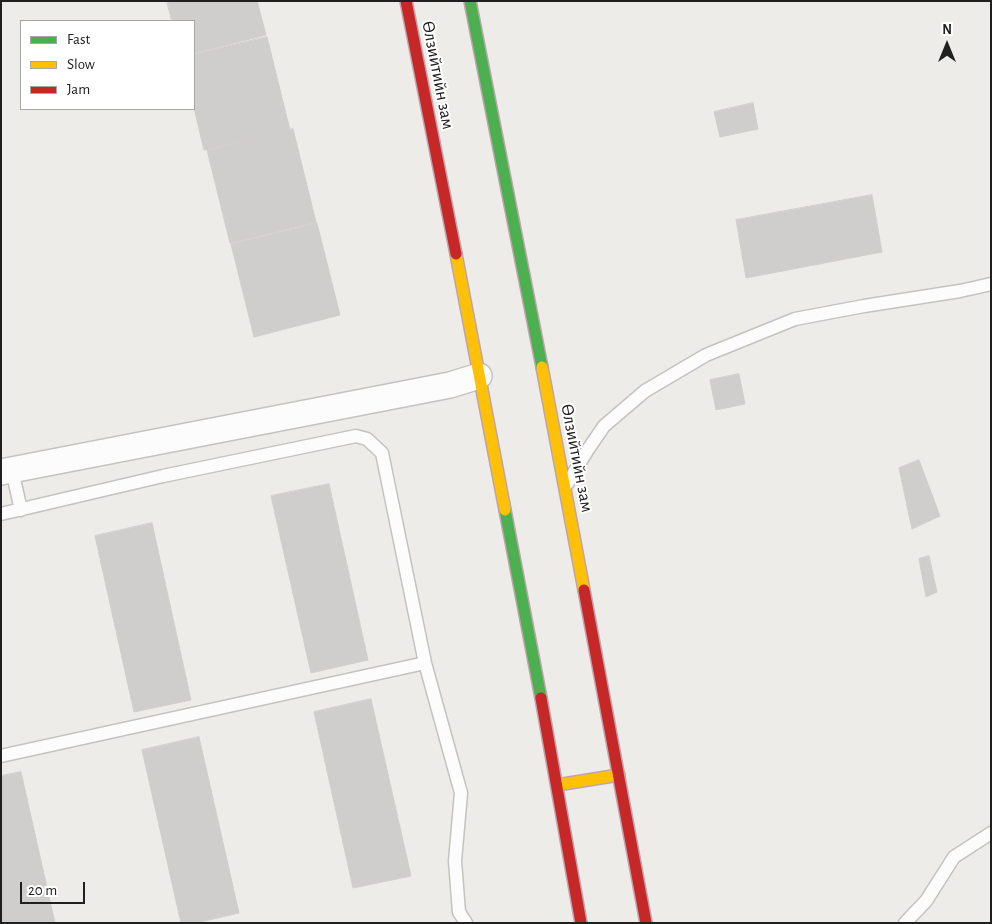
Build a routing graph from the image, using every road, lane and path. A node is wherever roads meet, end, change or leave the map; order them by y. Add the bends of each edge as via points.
1 (406, 1) edge
2 (470, 1) edge
3 (991, 284) edge
4 (480, 376) junction
5 (7, 471) edge
6 (565, 488) junction
7 (21, 510) junction
8 (1, 514) edge
9 (425, 663) junction
10 (1, 756) edge
11 (619, 774) junction
12 (557, 785) junction
13 (991, 833) edge
14 (578, 920) edge
15 (466, 923) edge
16 (646, 923) edge
17 (905, 923) edge

1 - 4 highway, Өлзийтийн зам
2 - 6 highway, Өлзийтийн зам
3 - 6 lane via 795,319 706,355 645,391 604,426
4 - 5 street via 450,385
4 - 12 highway, Өлзийтийн зам
5 - 7 lane
6 - 11 highway, Өлзийтийн зам
7 - 8 lane
7 - 9 lane via 163,476 356,436 367,439 382,453
9 - 10 lane
9 - 15 lane via 462,793 455,861 459,912
11 - 12 highway
11 - 16 highway, Өлзийтийн зам
12 - 14 highway, Өлзийтийн зам
13 - 17 lane via 954,857 926,901

